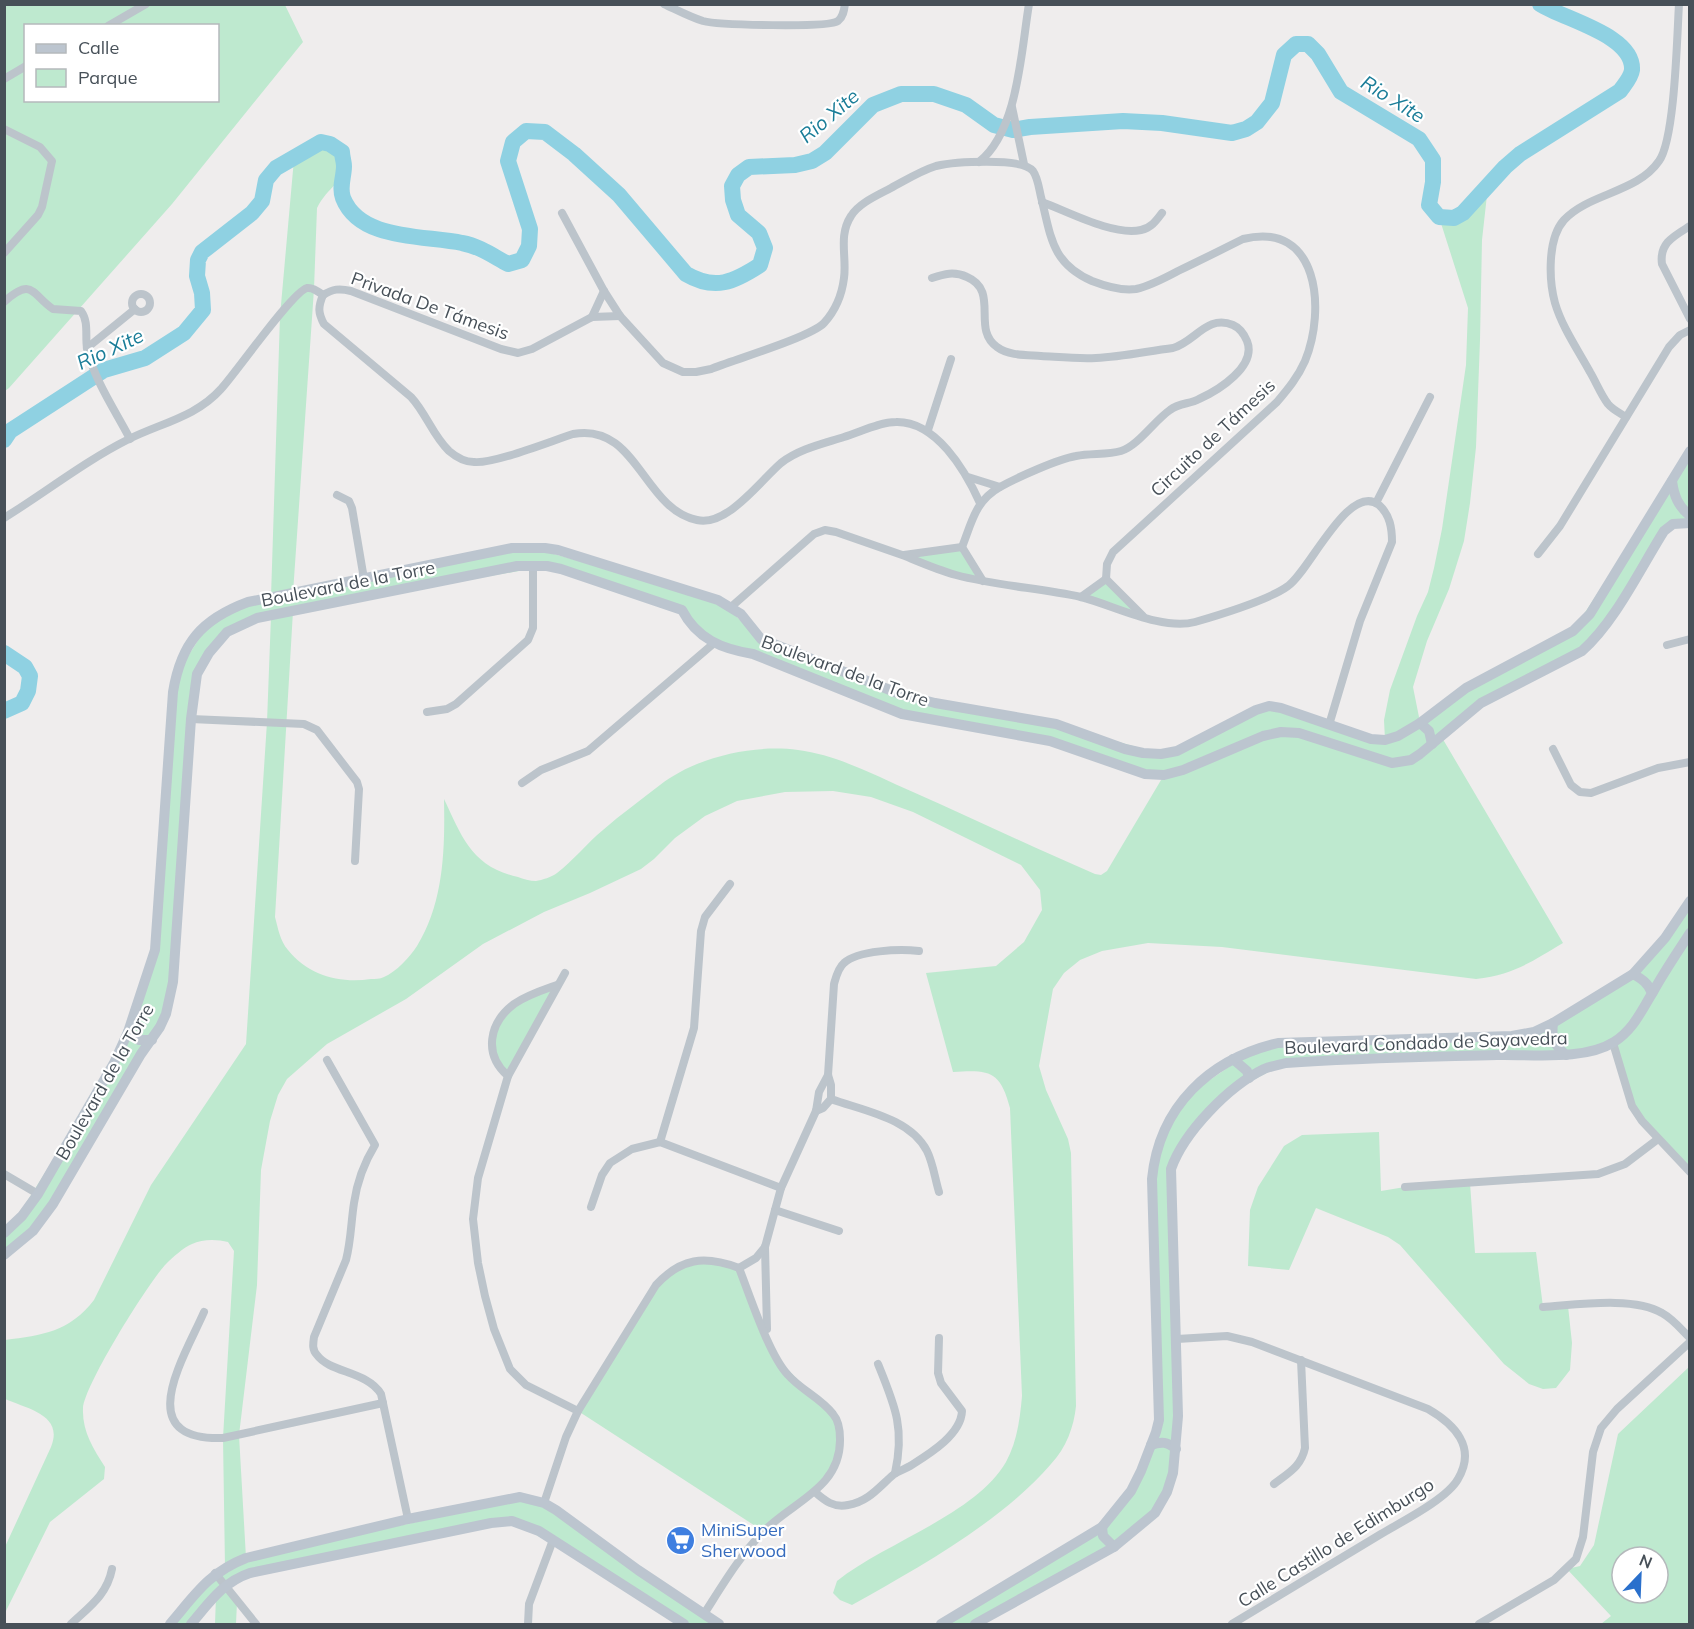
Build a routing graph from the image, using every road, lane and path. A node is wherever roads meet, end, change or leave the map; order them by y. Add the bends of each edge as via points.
1 (146, 4) edge
2 (664, 4) edge
3 (845, 4) edge
4 (1029, 4) edge
5 (1679, 4) edge
6 (111, 24) edge
7 (24, 67) edge
8 (4, 79) edge
9 (1012, 107) junction
10 (4, 129) edge
11 (978, 163) junction
12 (1024, 164) junction
13 (1042, 202) junction
14 (562, 213) dead end
15 (1162, 213) dead end
16 (1689, 226) edge
17 (4, 253) edge
18 (932, 278) dead end
19 (604, 291) junction
20 (323, 295) junction
21 (4, 302) edge
22 (135, 309) dead end
23 (620, 316) junction
24 (592, 317) junction
25 (1689, 320) edge
26 (1689, 330) edge
27 (87, 348) junction
28 (951, 359) dead end
29 (1430, 397) dead end
30 (1626, 417) junction
31 (928, 430) junction
32 (130, 439) junction
33 (1689, 451) edge
34 (968, 477) junction
35 (1672, 481) junction
36 (1000, 487) junction
37 (337, 495) dead end
38 (980, 503) junction
39 (1376, 503) junction
40 (1689, 516) edge
41 (4, 518) edge
42 (1689, 523) edge
43 (962, 547) junction
44 (1538, 554) dead end
45 (903, 556) junction
46 (533, 565) junction
47 (364, 579) junction
48 (1106, 579) junction
49 (983, 581) junction
50 (693, 593) junction
51 (1081, 597) junction
52 (731, 607) junction
53 (682, 610) junction
54 (1146, 618) junction
55 (761, 639) junction
56 (1689, 639) edge
57 (713, 644) junction
58 (1667, 645) dead end
59 (753, 654) junction
60 (427, 712) dead end
61 (191, 719) junction
62 (1420, 723) junction
63 (1329, 725) junction
64 (1432, 744) junction
65 (1553, 749) dead end
66 (1689, 762) edge
67 (522, 783) dead end
68 (355, 861) dead end
69 (730, 884) dead end
70 (1689, 901) edge
71 (1689, 933) edge
72 (154, 950) junction
73 (174, 951) junction
74 (919, 951) dead end
75 (565, 973) dead end
76 (1633, 974) junction
77 (557, 985) junction
78 (1652, 993) junction
79 (1553, 1023) junction
80 (128, 1032) junction
81 (152, 1040) junction
82 (1613, 1043) junction
83 (1566, 1055) junction
84 (1233, 1059) junction
85 (327, 1060) dead end
86 (828, 1075) junction
87 (508, 1076) junction
88 (1249, 1078) junction
89 (831, 1099) junction
90 (816, 1111) junction
91 (1160, 1138) junction
92 (1658, 1140) junction
93 (660, 1142) junction
94 (1175, 1156) junction
95 (1689, 1172) edge
96 (4, 1174) edge
97 (1405, 1187) dead end
98 (781, 1188) junction
99 (939, 1192) dead end
100 (38, 1194) junction
101 (591, 1207) dead end
102 (775, 1210) junction
103 (839, 1231) dead end
104 (4, 1233) edge
105 (765, 1247) junction
106 (4, 1255) edge
107 (739, 1268) junction
108 (1543, 1307) dead end
109 (204, 1312) dead end
110 (767, 1336) junction
111 (939, 1338) dead end
112 (1177, 1339) junction
113 (1689, 1340) edge
114 (1301, 1360) junction
115 (878, 1364) dead end
116 (383, 1403) junction
117 (578, 1411) junction
118 (1151, 1445) junction
119 (1176, 1449) junction
120 (895, 1473) junction
121 (1274, 1484) dead end
122 (815, 1492) junction
123 (509, 1498) junction
124 (544, 1503) junction
125 (408, 1520) junction
126 (512, 1521) junction
127 (1102, 1527) junction
128 (553, 1540) junction
129 (1114, 1547) junction
130 (112, 1569) dead end
131 (638, 1570) junction
132 (215, 1573) junction
133 (224, 1586) junction
134 (625, 1586) junction
135 (704, 1614) junction
136 (71, 1624) edge
137 (170, 1624) edge
138 (191, 1624) edge
139 (256, 1624) edge
140 (528, 1624) edge
141 (684, 1624) edge
142 (719, 1624) edge
143 (941, 1624) edge
144 (975, 1624) edge
145 (1232, 1624) edge
146 (1479, 1624) edge

1 - 6 street
2 - 3 street via 705,21 788,25 832,24 839,21
4 - 9 street
5 - 30 street via 1666,148 1651,171 1637,181 1574,211 1562,222 1551,249 1553,291 1561,319 1607,403
7 - 8 street
9 - 11 street via 1002,135
9 - 12 street, Circuito de Támesis
10 - 17 street via 40,147 49,156 51,166 38,215
11 - 12 street
11 - 23 street via 948,164 921,172 868,201 851,215 844,231 840,295 822,325 806,334 711,369 683,372 663,363
12 - 13 street, Circuito de Támesis via 1033,171
13 - 15 street via 1125,231 1142,230 1154,224
13 - 48 street, Circuito de Támesis via 1052,244 1064,263 1079,275 1116,289 1135,289 1156,282 1258,235 1291,243 1312,277 1312,338 1294,382 1113,552
14 - 19 street
16 - 25 street via 1670,239 1661,255
18 - 36 street via 956,273 977,283 983,292 989,339 1009,353 1098,358 1173,348 1215,322 1237,326 1249,345 1249,356 1233,377 1197,400 1176,405 1124,451 1064,459
19 - 23 street
19 - 24 street
20 - 24 street, Privada De Támesis via 333,290 351,291 518,353
20 - 31 street via 318,314 324,324 411,397 441,442 457,457 476,463 488,461 573,434 600,433 622,448 665,501 680,514 698,521 715,519 729,511 798,452 893,422 911,422
20 - 32 street, Privada De Támesis via 314,289 302,291 223,387 202,406
21 - 27 street via 28,290 53,309 81,311
22 - 27 street
23 - 24 street, Privada De Támesis
26 - 30 street via 1669,347
27 - 32 street
28 - 31 street
29 - 39 street
30 - 44 street via 1560,526
31 - 34 street
32 - 41 street
33 - 35 street
34 - 36 street
34 - 38 street
35 - 40 street via 1674,496
35 - 62 street, Boulevard de la Torre via 1590,614 1573,631 1466,688
36 - 38 street
37 - 47 street via 349,501 352,508
38 - 43 street
39 - 54 street via 1360,502 1347,510 1302,574 1277,593 1193,623
39 - 63 street via 1389,520 1392,542 1360,621
42 - 64 street, Boulevard de la Torre via 1673,524 1664,531 1609,621 1582,651 1481,703
43 - 45 street
43 - 49 street
45 - 49 street
45 - 52 street via 825,530 814,534
46 - 53 street, Boulevard de la Torre via 561,568
46 - 60 street via 533,628 528,640 456,704
46 - 61 street, Boulevard de la Torre via 242,624 226,632 197,674
47 - 50 street, Boulevard de la Torre via 512,548 545,548
47 - 72 street, Boulevard de la Torre via 230,609 203,627 183,654 173,692
48 - 51 street
48 - 54 street
49 - 51 street
50 - 52 street, Boulevard de la Torre
50 - 53 street via 684,599
51 - 54 street
52 - 55 street, Boulevard de la Torre
53 - 57 street, Boulevard de la Torre via 687,620
55 - 59 street via 760,648
55 - 63 street, Boulevard de la Torre via 917,699 1056,724 1143,753 1177,751 1269,706
56 - 58 street
57 - 59 street, Boulevard de la Torre
57 - 67 street via 588,751 541,770
59 - 64 street, Boulevard de la Torre via 902,714 1050,741 1145,774 1183,770 1281,732 1299,733 1392,763 1411,760
61 - 68 street via 304,724 317,730 357,782
61 - 73 street, Boulevard de la Torre
62 - 63 street, Boulevard de la Torre via 1385,740
62 - 64 street via 1429,731
65 - 66 street via 1572,785 1580,792 1591,793 1658,768
69 - 93 street via 703,924 694,1028
70 - 76 street, Boulevard Condado de Sayavedra via 1665,938
71 - 78 street, Boulevard Condado de Sayavedra
72 - 73 street via 162,947
72 - 80 street, Boulevard de la Torre
73 - 81 street, Boulevard de la Torre via 166,1014
74 - 86 street via 863,955 843,964 834,984
75 - 77 street
76 - 78 street
76 - 79 street, Boulevard Condado de Sayavedra
77 - 87 street
77 - 87 street via 516,1003 499,1022 492,1051
78 - 82 street, Boulevard Condado de Sayavedra via 1640,1016
79 - 83 street via 1551,1035 1556,1047
79 - 84 street, Boulevard Condado de Sayavedra via 1512,1036 1278,1043
80 - 81 street via 139,1040
80 - 100 street, Boulevard de la Torre
81 - 106 street, Boulevard de la Torre via 43,1220
82 - 83 street, Boulevard Condado de Sayavedra
82 - 92 street via 1632,1106
83 - 88 street, Boulevard Condado de Sayavedra via 1286,1063
84 - 88 street
84 - 91 street, Boulevard Condado de Sayavedra via 1199,1082 1185,1097
85 - 116 street via 375,1145 357,1188 346,1260 313,1347 324,1361 377,1387
86 - 89 street
86 - 90 street via 819,1092
87 - 117 street via 478,1178 473,1219 478,1263 494,1329 510,1369 526,1385
88 - 94 street, Boulevard Condado de Sayavedra via 1210,1112
89 - 90 street
89 - 99 street via 909,1129 928,1152
90 - 98 street
91 - 94 street via 1163,1147
91 - 118 street, Boulevard Condado de Sayavedra via 1152,1179 1159,1420
92 - 95 street
92 - 97 street via 1625,1164 1598,1174
93 - 98 street
93 - 101 street via 632,1149 610,1163
94 - 112 street, Boulevard Condado de Sayavedra via 1170,1182
96 - 100 street
98 - 102 street
100 - 104 street, Boulevard de la Torre
102 - 103 street
102 - 105 street
105 - 107 street
105 - 110 street
107 - 110 street
107 - 117 street via 696,1261 681,1264 667,1274
108 - 113 street via 1630,1303 1648,1306 1675,1322
109 - 116 street via 169,1400 179,1428 190,1435 223,1438
110 - 122 street via 787,1374 834,1414 840,1430 841,1448 835,1467
111 - 120 street via 938,1373 962,1411 962,1420 936,1447
112 - 114 street, Calle Castillo de Edimburgo via 1239,1338
112 - 119 street, Boulevard Condado de Sayavedra
113 - 146 street via 1600,1428 1576,1559 1554,1580
114 - 121 street via 1303,1458 1298,1467
114 - 145 street, Calle Castillo de Edimburgo via 1428,1409 1446,1420 1461,1439 1464,1464 1459,1479 1438,1499
115 - 120 street via 897,1417 899,1446
116 - 125 street
117 - 124 street
118 - 119 street via 1168,1443
118 - 127 street, Boulevard Condado de Sayavedra via 1131,1491
119 - 129 street, Boulevard Condado de Sayavedra via 1167,1492 1155,1513
120 - 122 street via 868,1498 849,1505 831,1504
122 - 135 street via 763,1531
123 - 124 street
123 - 125 street
123 - 126 street via 505,1510
124 - 131 street
125 - 132 street via 246,1558
126 - 128 street
126 - 133 street via 250,1573
127 - 129 street via 1103,1536
127 - 143 street, Boulevard Condado de Sayavedra
128 - 134 street
128 - 140 street via 529,1604
129 - 144 street, Boulevard Condado de Sayavedra
130 - 136 street via 101,1596
131 - 134 street via 634,1581
131 - 135 street
132 - 133 street
132 - 137 street
133 - 138 street
133 - 139 street
134 - 141 street
135 - 142 street

